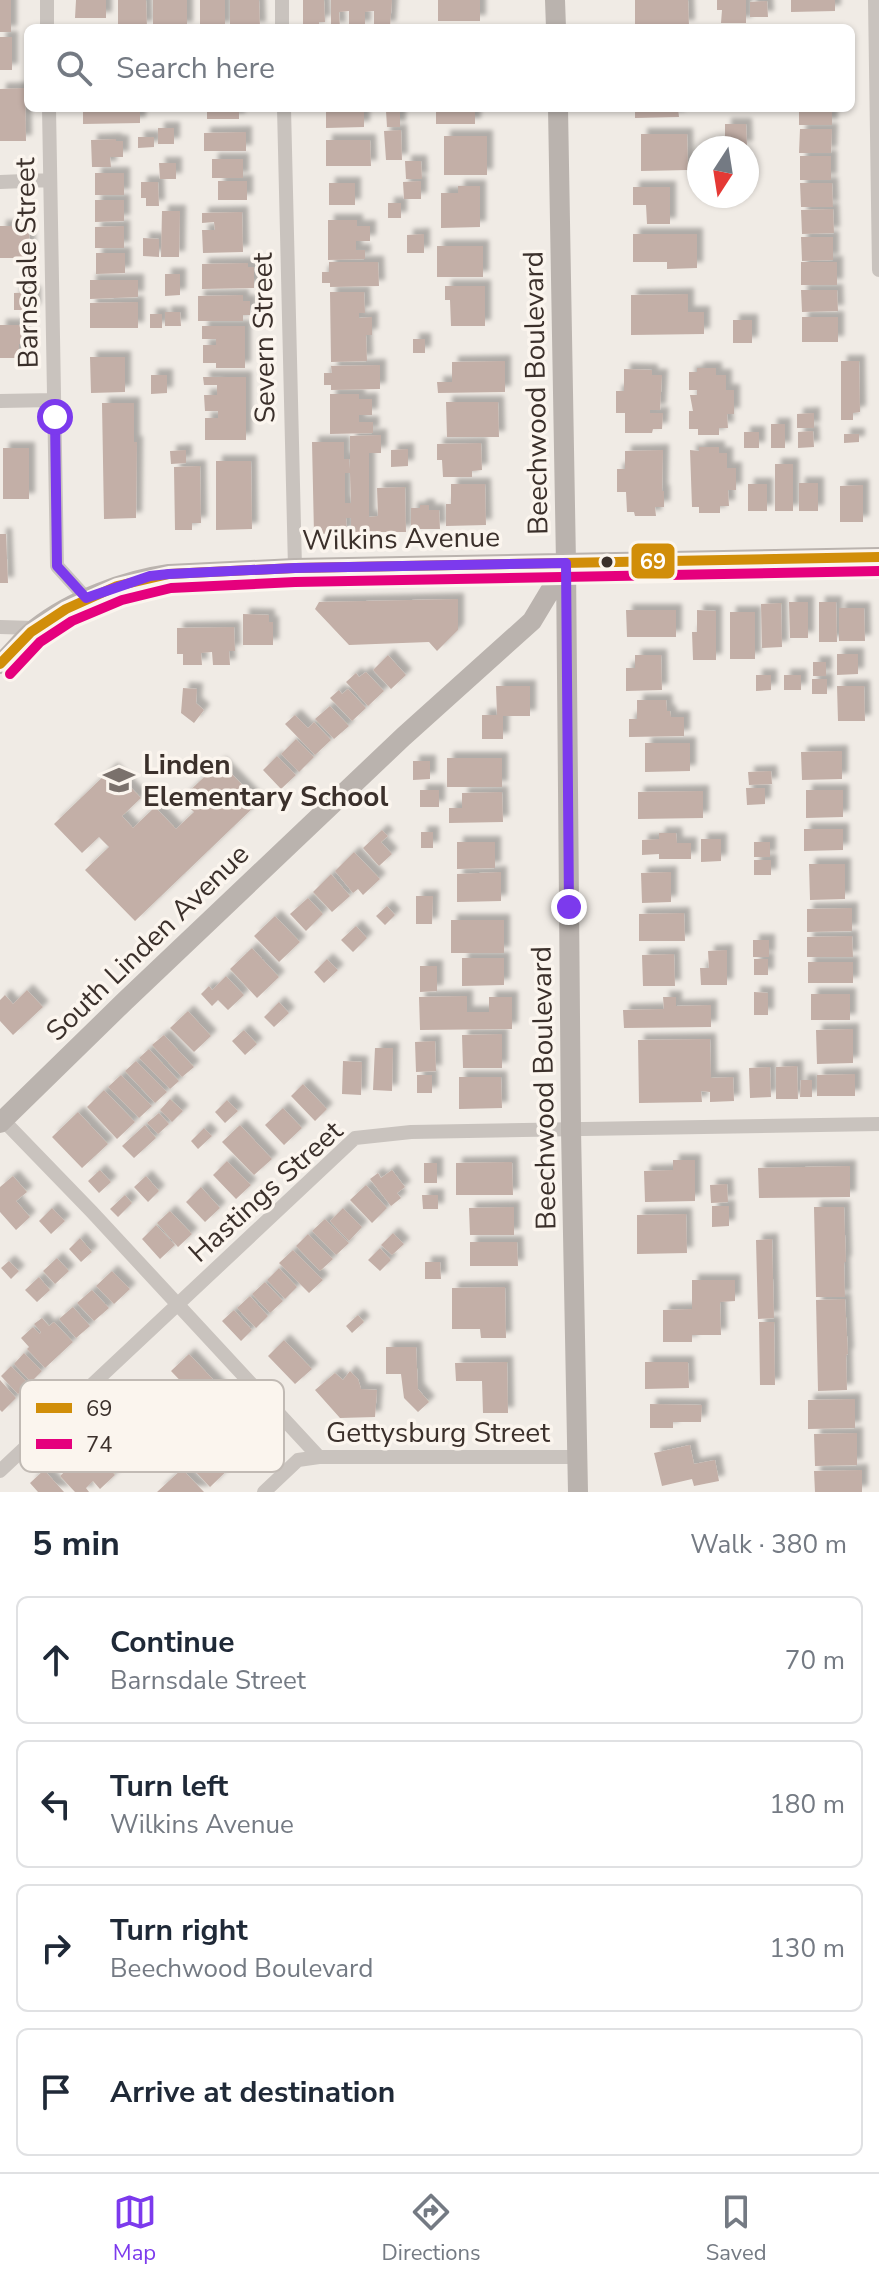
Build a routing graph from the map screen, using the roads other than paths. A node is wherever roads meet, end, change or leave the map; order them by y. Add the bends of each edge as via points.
1 (47, 0) edge
2 (282, 0) edge
3 (555, 0) edge
4 (875, 0) edge
5 (47, 24) edge
6 (282, 24) edge
7 (556, 24) edge
8 (49, 112) edge
9 (284, 112) edge
10 (558, 112) edge
11 (50, 180) junction
12 (0, 182) edge
13 (879, 270) edge
14 (54, 400) junction
15 (0, 401) edge
16 (879, 557) edge
17 (566, 563) junction
18 (295, 568) junction
19 (86, 598) junction
20 (0, 627) edge
21 (35, 628) junction
22 (0, 664) edge
23 (2, 1122) edge
24 (879, 1124) edge
25 (571, 1130) junction
26 (178, 1304) junction
27 (97, 1380) edge
28 (248, 1380) edge
29 (284, 1419) edge
30 (20, 1452) edge
31 (319, 1457) junction
32 (577, 1457) junction
33 (0, 1471) edge
34 (264, 1492) edge
35 (578, 1492) edge

1 - 5 street
2 - 6 street
3 - 7 main road
4 - 13 street
8 - 11 street, Barnsdale Street
9 - 18 street, Severn Street
10 - 17 main road, Beechwood Boulevard
11 - 12 street
11 - 14 street, Barnsdale Street
14 - 15 street
14 - 19 street, Barnsdale Street via 57,566
16 - 17 main road, Wilkins Avenue
17 - 18 main road, Wilkins Avenue
17 - 23 main road, South Linden Avenue via 532,621
17 - 25 main road, Beechwood Boulevard
18 - 19 main road, Wilkins Avenue via 150,576
19 - 21 main road, Wilkins Avenue
20 - 21 street
21 - 22 main road, Wilkins Avenue
23 - 26 street
24 - 25 street, Hastings Street
25 - 26 street, Hastings Street via 355,1138
25 - 32 main road, Beechwood Boulevard
26 - 27 street, Hastings Street
26 - 28 street
29 - 31 street
30 - 33 street, Hastings Street
31 - 32 street, Gettysburg Street
31 - 34 street, Gettysburg Street via 298,1460
32 - 35 main road, Beechwood Boulevard

